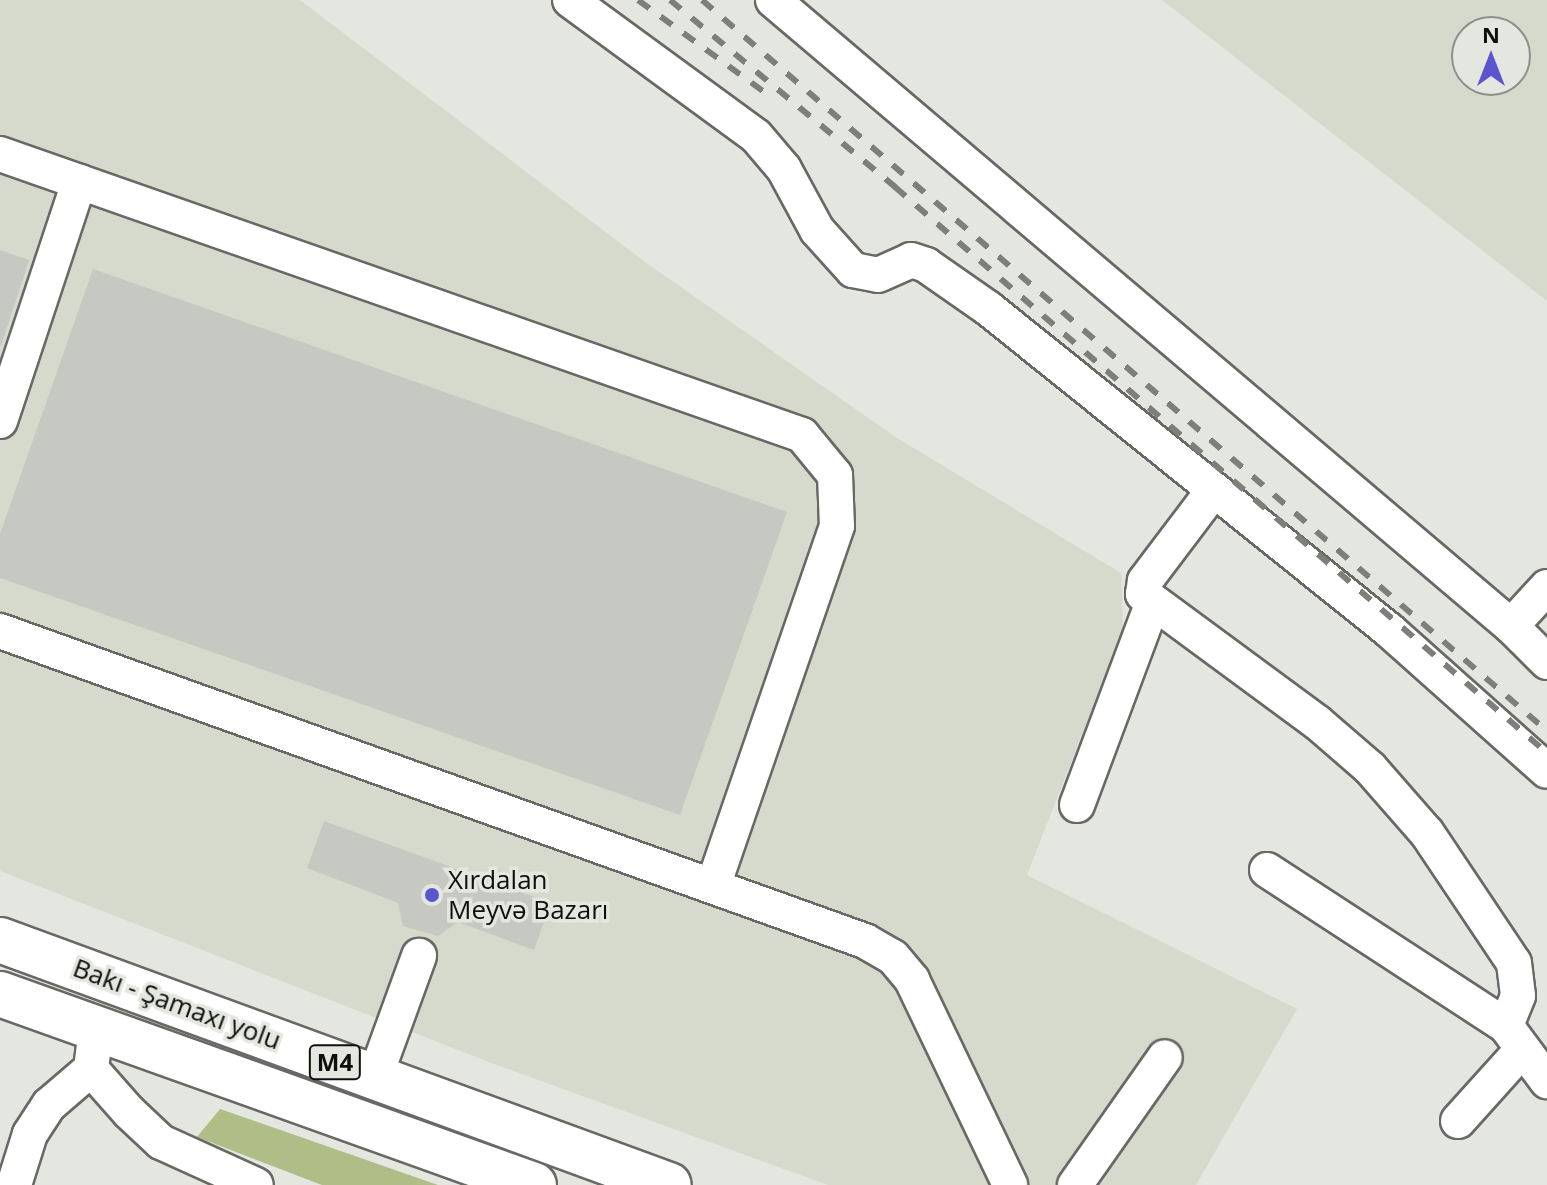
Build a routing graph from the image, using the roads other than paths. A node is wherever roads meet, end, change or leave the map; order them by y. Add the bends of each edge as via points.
1 (570, 0) edge
2 (773, 0) edge
3 (0, 154) edge
4 (79, 182) junction
5 (0, 421) edge
6 (1213, 491) junction
7 (1547, 587) edge
8 (1152, 604) junction
9 (1511, 626) junction
10 (0, 631) edge
11 (1547, 662) edge
12 (1547, 771) edge
13 (1077, 805) dead end
14 (1267, 870) dead end
15 (714, 884) junction
16 (0, 940) edge
17 (419, 956) dead end
18 (0, 994) edge
19 (1514, 1038) junction
20 (94, 1049) junction
21 (1165, 1057) dead end
22 (375, 1077) junction
23 (1547, 1081) edge
24 (1458, 1121) dead end
25 (14, 1185) edge
26 (256, 1185) edge
27 (534, 1185) edge
28 (669, 1185) edge
29 (1010, 1185) edge
30 (1075, 1185) edge

1 - 6 street via 756,136 784,169 817,230 853,270 866,276 900,262 926,265
2 - 9 street
3 - 4 street
4 - 5 street
4 - 15 street via 802,435 835,475 837,526
6 - 8 street via 1145,581 1143,594
6 - 12 street via 1390,631
7 - 9 street
8 - 13 street
8 - 19 street via 1318,723 1370,768 1427,833 1514,963
9 - 11 street
10 - 15 street
14 - 19 street
15 - 29 street via 865,941 893,957 912,980
16 - 22 highway, Bakı - Şamaxı yolu / M4
17 - 22 street
18 - 20 highway, Bakı - Şamaxı yolu / M4
19 - 23 street
19 - 24 street
20 - 25 street via 30,1134
20 - 26 street via 161,1142
20 - 27 highway, Bakı - Şamaxı yolu / M4
21 - 30 street
22 - 28 highway, Bakı - Şamaxı yolu / M4

